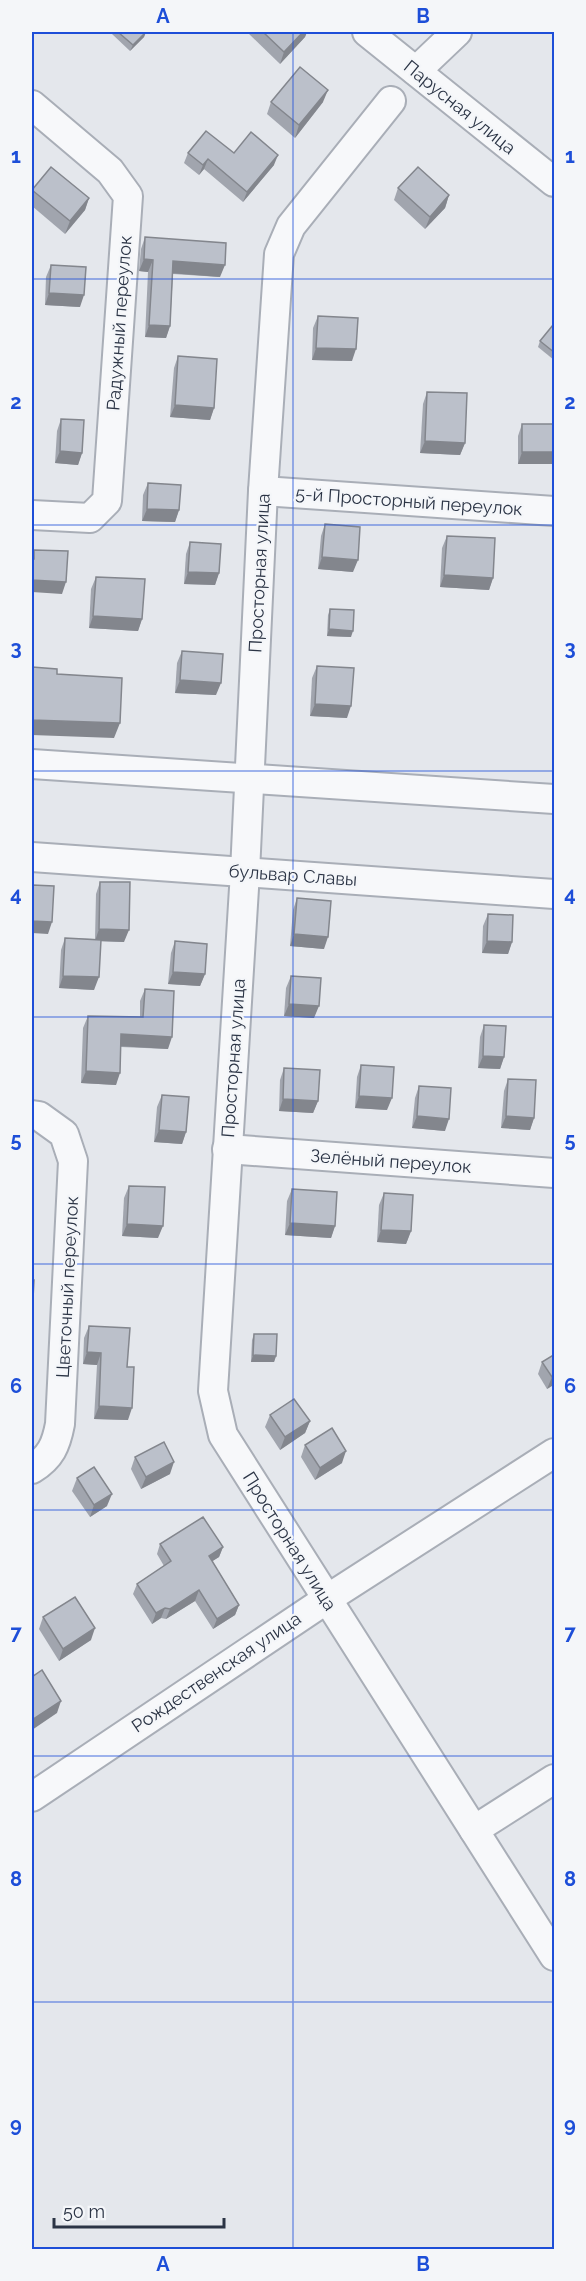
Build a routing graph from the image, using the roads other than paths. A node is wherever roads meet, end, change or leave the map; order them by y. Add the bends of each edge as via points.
1 (367, 32) edge
2 (457, 32) edge
3 (416, 72) junction
4 (392, 101) dead end
5 (32, 105) edge
6 (555, 182) edge
7 (263, 491) junction
8 (555, 511) edge
9 (32, 515) edge
10 (32, 764) edge
11 (250, 777) junction
12 (555, 799) edge
13 (32, 857) edge
14 (245, 872) junction
15 (555, 894) edge
16 (32, 1115) edge
17 (227, 1149) junction
18 (555, 1173) edge
19 (555, 1454) edge
20 (32, 1469) edge
21 (327, 1599) junction
22 (555, 1779) edge
23 (32, 1797) edge
24 (474, 1830) junction
25 (555, 1956) edge

1 - 3 street, Парусная улица
2 - 3 street
3 - 6 street, Парусная улица
4 - 7 street, Просторная улица via 291,226 279,254
5 - 9 street, Радужный переулок via 110,171 128,196 107,501 90,518
7 - 8 street, 5-й Просторный переулок
7 - 11 street, Просторная улица
10 - 11 street
11 - 12 street
11 - 14 street, Просторная улица
13 - 14 street, бульвар Славы
14 - 15 street, бульвар Славы
14 - 17 street, Просторная улица
16 - 20 street, Цветочный переулок via 64,1134 73,1161 60,1424 56,1445
17 - 18 street, Зелёный переулок
17 - 21 street, Просторная улица via 213,1391 223,1435
19 - 21 street, Рождественская улица
21 - 23 street, Рождественская улица
21 - 24 street, Просторная улица
22 - 24 street
24 - 25 street, Просторная улица

